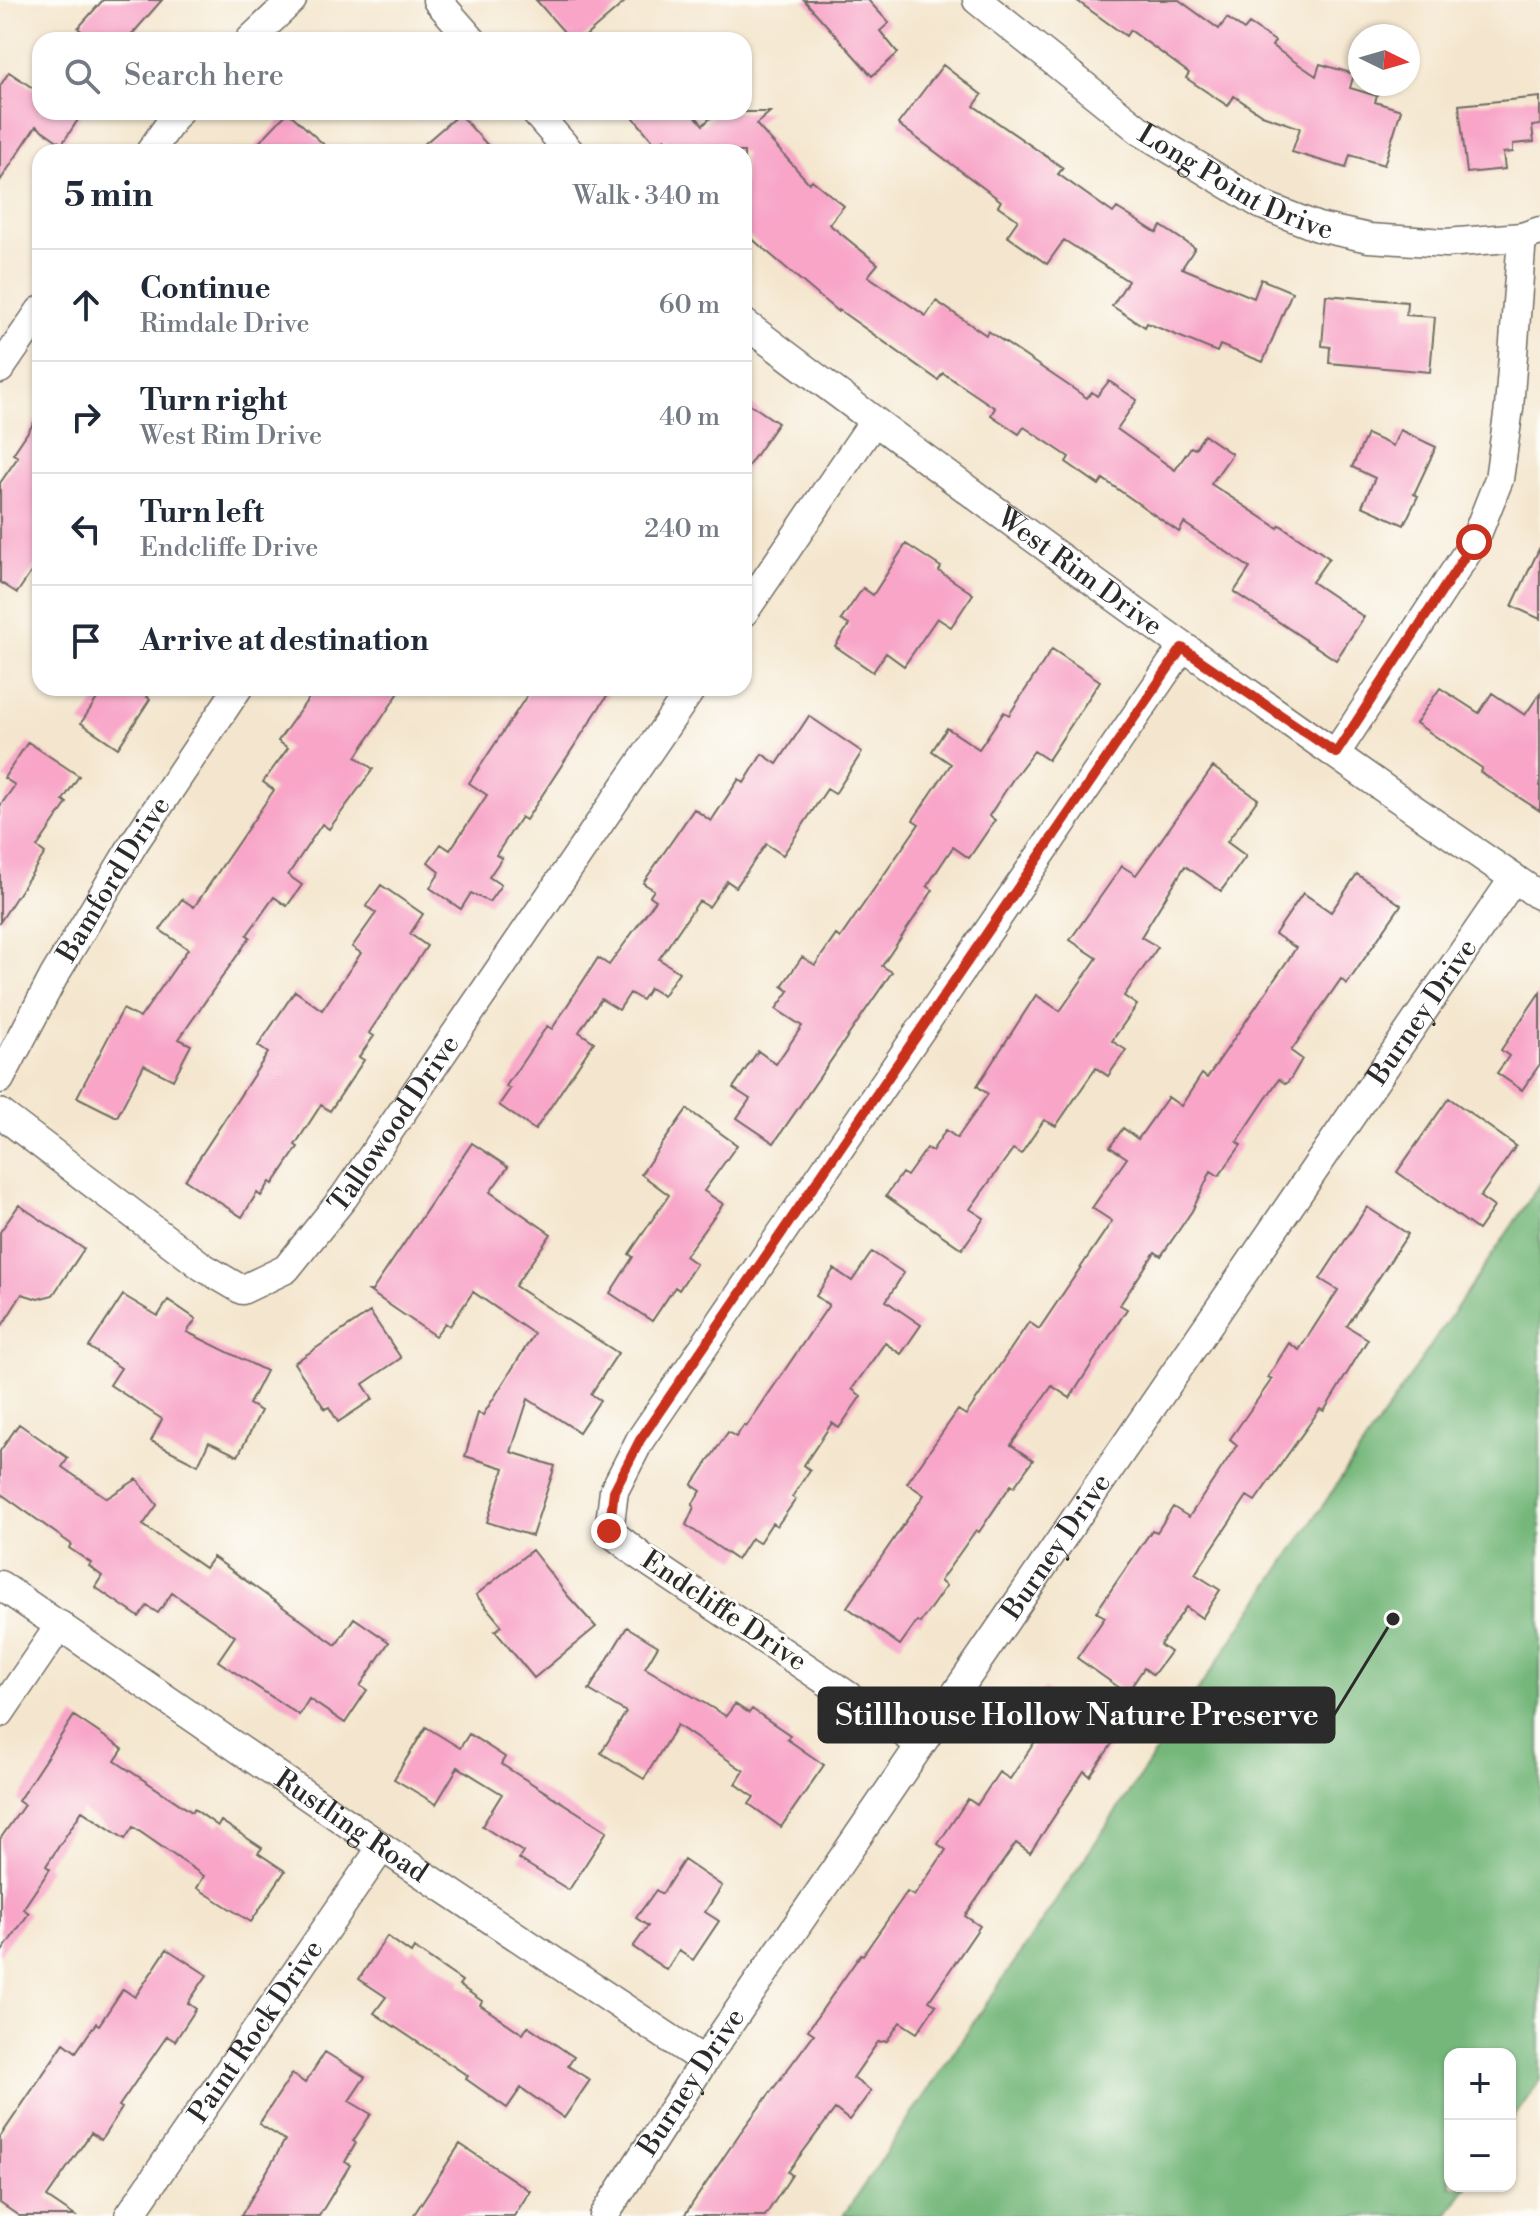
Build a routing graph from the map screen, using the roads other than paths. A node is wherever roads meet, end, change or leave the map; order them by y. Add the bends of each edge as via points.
1 (292, 0) edge
2 (437, 0) edge
3 (977, 0) edge
4 (258, 32) edge
5 (465, 32) edge
6 (172, 120) edge
7 (542, 120) edge
8 (156, 144) edge
9 (563, 144) edge
10 (1531, 234) edge
11 (32, 323) edge
12 (752, 329) edge
13 (0, 369) edge
14 (874, 421) junction
15 (752, 600) edge
16 (1182, 648) junction
17 (233, 696) edge
18 (687, 696) edge
19 (1336, 753) junction
20 (1514, 878) junction
21 (1540, 896) edge
22 (0, 1079) edge
23 (0, 1113) edge
24 (0, 1585) edge
25 (60, 1625) junction
26 (0, 1713) edge
27 (920, 1744) junction
28 (382, 1847) junction
29 (704, 2061) junction
30 (606, 2215) edge
31 (129, 2216) edge

1 - 4 street
2 - 5 street
3 - 10 street, Long Point Drive via 1142,132 1262,205 1318,227 1369,238 1446,243
6 - 8 street
7 - 9 street
10 - 19 street via 1499,479 1474,542
11 - 13 street
12 - 14 street, West Rim Drive
14 - 15 street
14 - 16 street, West Rim Drive
16 - 19 street, West Rim Drive
16 - 27 street, Endcliffe Drive via 640,1440 614,1491 609,1531
17 - 22 street, Bamford Drive via 126,856
18 - 23 street, Tallowood Drive via 344,1197 286,1269 242,1290 203,1267
19 - 20 street, West Rim Drive
20 - 21 street, West Rim Drive
20 - 27 street, Burney Drive
24 - 25 street, Rustling Road
25 - 26 street
25 - 28 street, Rustling Road
27 - 29 street, Burney Drive
28 - 29 street, Rustling Road
28 - 31 street, Paint Rock Drive
29 - 30 street, Burney Drive

